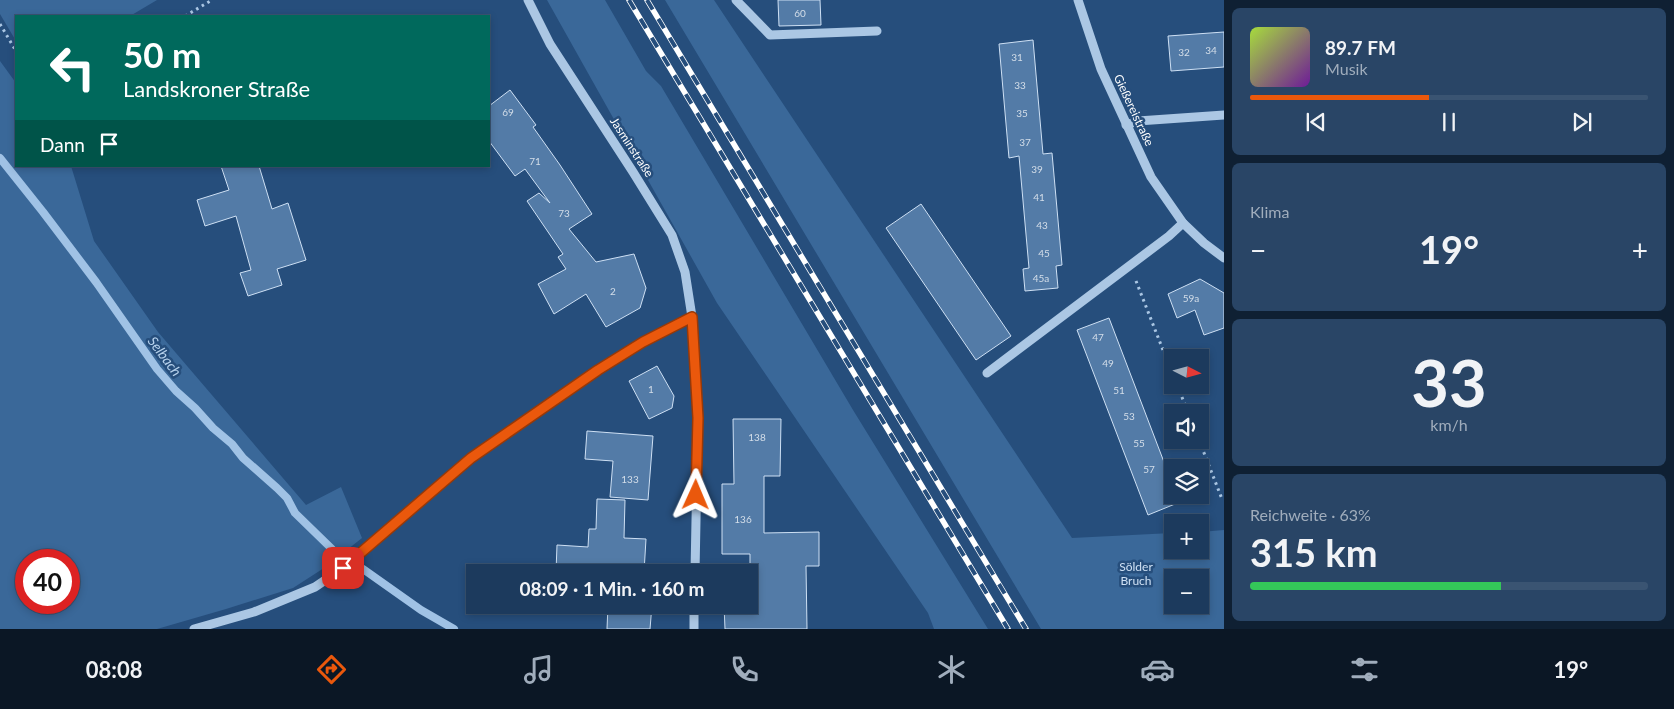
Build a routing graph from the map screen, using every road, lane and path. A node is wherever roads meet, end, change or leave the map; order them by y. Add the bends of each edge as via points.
1 (212, 0) edge
2 (528, 0) edge
3 (736, 0) edge
4 (1078, 0) edge
5 (187, 15) edge
6 (0, 24) edge
7 (877, 31) dead end
8 (15, 49) edge
9 (1224, 115) edge
10 (1126, 125) junction
11 (1183, 223) junction
12 (1224, 258) edge
13 (1128, 266) junction
14 (692, 317) junction
15 (1164, 352) edge
16 (987, 373) dead end
17 (1203, 449) edge
18 (1222, 499) dead end
19 (695, 564) edge
20 (694, 614) edge
21 (194, 629) edge
22 (694, 629) edge

1 - 5 path
2 - 14 street, Jasminstraße via 550,44 672,235 685,272
3 - 7 street via 770,35
4 - 10 street, Gießereistraße via 1101,69
6 - 8 path
9 - 10 street via 1138,121
10 - 11 street, Gießereistraße via 1151,177
11 - 12 street, Gießereistraße
11 - 13 street
13 - 15 path
13 - 16 street
14 - 19 street, Jasminstraße via 698,418
14 - 21 street via 598,370 471,458 343,568 315,587 254,612
17 - 18 path
20 - 22 street

